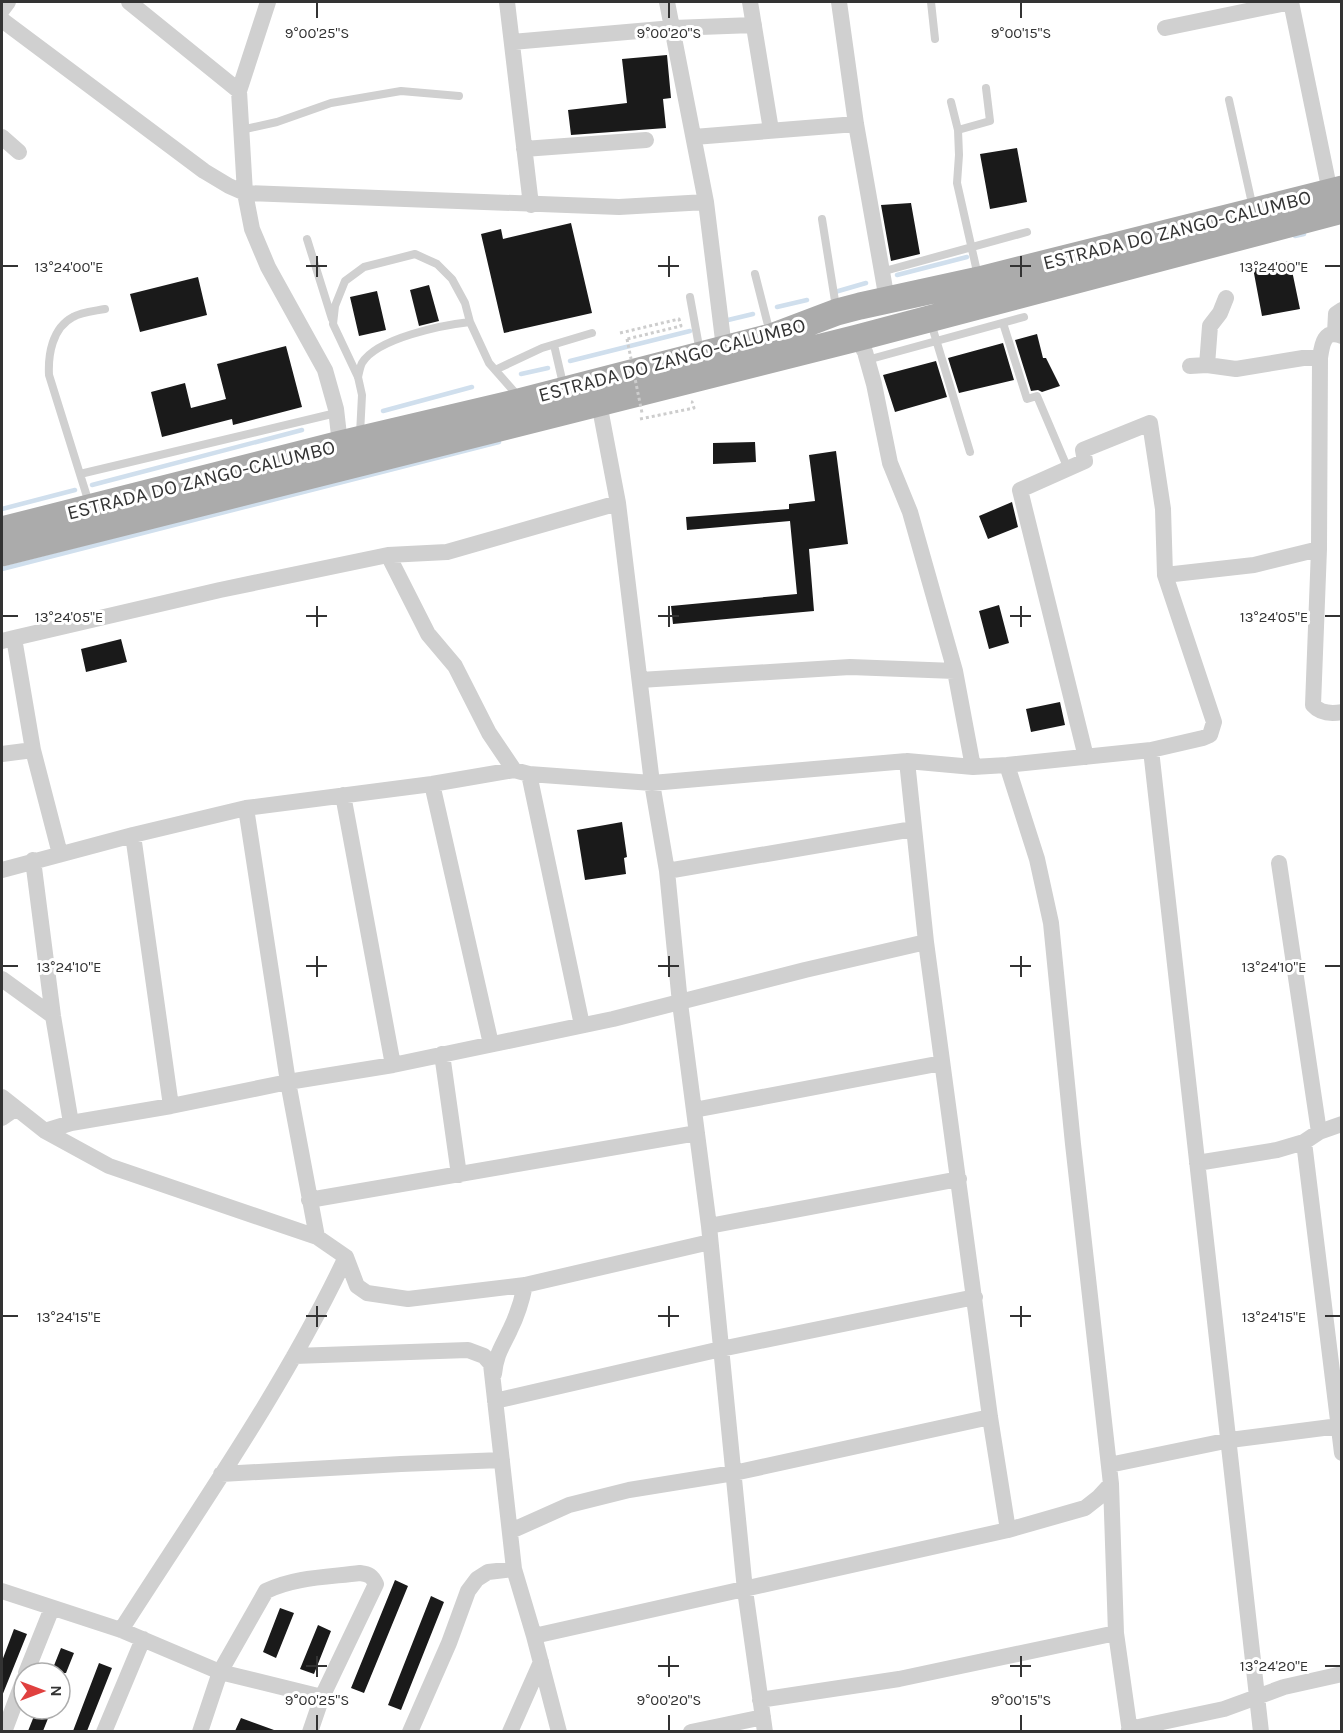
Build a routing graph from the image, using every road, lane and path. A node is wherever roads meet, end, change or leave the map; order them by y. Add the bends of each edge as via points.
1 (8, 2) edge
2 (129, 2) edge
3 (268, 2) edge
4 (507, 2) edge
5 (667, 2) edge
6 (750, 2) edge
7 (839, 2) edge
8 (931, 2) edge
9 (1291, 2) edge
10 (2, 10) edge
11 (2, 20) edge
12 (754, 25) junction
13 (673, 28) junction
14 (1166, 28) dead end
15 (935, 39) dead end
16 (512, 42) junction
17 (986, 88) dead end
18 (239, 91) junction
19 (459, 96) dead end
20 (1229, 100) dead end
21 (951, 102) dead end
22 (855, 124) junction
23 (240, 130) junction
24 (771, 130) junction
25 (958, 130) junction
26 (2, 137) edge
27 (694, 137) junction
28 (646, 140) dead end
29 (524, 148) junction
30 (19, 152) dead end
31 (245, 193) junction
32 (1338, 197) edge
33 (706, 202) junction
34 (531, 205) junction
35 (1254, 211) junction
36 (822, 219) dead end
37 (1027, 232) dead end
38 (307, 239) dead end
39 (971, 247) junction
40 (881, 272) junction
41 (755, 274) dead end
42 (979, 280) junction
43 (690, 297) dead end
44 (1226, 298) dead end
45 (887, 300) junction
46 (105, 309) dead end
47 (1341, 310) edge
48 (837, 312) junction
49 (1024, 317) dead end
50 (470, 322) junction
51 (1002, 323) junction
52 (333, 324) junction
53 (933, 330) junction
54 (592, 333) dead end
55 (620, 333) dead end
56 (1338, 334) edge
57 (771, 336) junction
58 (554, 345) junction
59 (862, 349) junction
60 (712, 351) junction
61 (1320, 358) junction
62 (1207, 365) junction
63 (1190, 366) dead end
64 (495, 370) junction
65 (358, 377) junction
66 (564, 389) junction
67 (523, 401) junction
68 (599, 402) junction
69 (682, 404) dead end
70 (652, 410) dead end
71 (336, 413) junction
72 (640, 419) dead end
73 (350, 442) junction
74 (970, 452) dead end
75 (1068, 469) junction
76 (80, 474) junction
77 (618, 502) junction
78 (90, 508) junction
79 (2, 530) edge
80 (1319, 549) junction
81 (2, 553) edge
82 (388, 555) junction
83 (1166, 575) junction
84 (8, 640) edge
85 (955, 671) junction
86 (640, 680) junction
87 (1341, 712) edge
88 (33, 750) junction
89 (1150, 750) junction
90 (2, 754) edge
91 (1086, 757) junction
92 (907, 761) junction
93 (1007, 765) junction
94 (973, 767) junction
95 (521, 772) junction
96 (652, 783) junction
97 (432, 784) junction
98 (343, 795) junction
99 (246, 808) junction
100 (913, 829) junction
101 (133, 835) junction
102 (60, 854) junction
103 (33, 860) junction
104 (1279, 863) dead end
105 (2, 870) edge
106 (667, 871) junction
107 (926, 942) junction
108 (2, 979) edge
109 (680, 1003) junction
110 (53, 1016) junction
111 (582, 1025) junction
112 (490, 1044) junction
113 (442, 1054) junction
114 (942, 1063) junction
115 (393, 1065) junction
116 (288, 1082) junction
117 (2, 1097) edge
118 (171, 1107) junction
119 (694, 1110) junction
120 (8, 1113) edge
121 (71, 1123) junction
122 (1341, 1124) edge
123 (45, 1131) junction
124 (1319, 1132) junction
125 (697, 1133) junction
126 (1304, 1142) junction
127 (1197, 1163) junction
128 (459, 1174) junction
129 (959, 1179) junction
130 (309, 1200) junction
131 (709, 1234) junction
132 (317, 1236) junction
133 (346, 1257) junction
134 (525, 1285) junction
135 (975, 1297) junction
136 (722, 1349) junction
137 (294, 1356) junction
138 (494, 1393) junction
139 (990, 1417) junction
140 (1339, 1426) junction
141 (1230, 1440) junction
142 (1341, 1453) edge
143 (502, 1460) junction
144 (1109, 1464) junction
145 (734, 1473) junction
146 (221, 1474) junction
147 (1111, 1484) junction
148 (1008, 1530) junction
149 (511, 1531) junction
150 (514, 1569) junction
151 (745, 1590) junction
152 (2, 1591) edge
153 (52, 1608) junction
154 (121, 1630) junction
155 (1116, 1633) junction
156 (534, 1636) junction
157 (143, 1639) junction
158 (31, 1661) edge
159 (541, 1662) junction
160 (220, 1672) junction
161 (1341, 1674) edge
162 (1259, 1695) junction
163 (322, 1697) junction
164 (760, 1700) junction
165 (12, 1710) edge
166 (764, 1724) edge
167 (1130, 1730) edge
168 (4, 1731) edge
169 (104, 1731) edge
170 (200, 1731) edge
171 (310, 1731) edge
172 (410, 1731) edge
173 (510, 1731) edge
174 (559, 1731) edge
175 (691, 1731) edge
176 (1261, 1731) edge

1 - 10 street
2 - 18 street
3 - 18 street
4 - 16 street
5 - 13 street
6 - 12 street
7 - 22 street
8 - 15 lane
9 - 14 street
9 - 32 street
11 - 31 street via 204,171
12 - 13 street
12 - 24 street
13 - 16 street
13 - 27 street
16 - 29 street
17 - 25 lane via 990,121
18 - 23 street
19 - 23 lane via 401,91 331,103
20 - 35 lane
21 - 25 lane
22 - 24 street
22 - 40 street
23 - 31 street
24 - 27 street
25 - 39 lane via 957,183
26 - 30 street
27 - 33 street
28 - 29 street
29 - 34 street
31 - 34 street
31 - 71 street via 252,229 268,267 325,370
32 - 35 main road, ESTRADA DO ZANGO-CALUMBO
32 - 53 main road, ESTRADA DO ZANGO-CALUMBO
33 - 34 street via 619,207
33 - 60 street
35 - 42 main road, ESTRADA DO ZANGO-CALUMBO
36 - 48 lane
37 - 39 lane
38 - 52 lane
39 - 40 lane
39 - 42 lane
40 - 45 street
41 - 57 lane
42 - 45 main road, ESTRADA DO ZANGO-CALUMBO
43 - 60 lane
44 - 62 street via 1210,326
45 - 48 main road, ESTRADA DO ZANGO-CALUMBO
46 - 76 lane via 73,317 60,328 48,358 49,375
47 - 56 street via 1334,319
48 - 57 main road, ESTRADA DO ZANGO-CALUMBO
49 - 51 lane
50 - 52 lane via 452,279 437,264 415,254 364,267 345,281
50 - 64 lane
50 - 65 lane via 449,324 388,343 362,363
51 - 53 lane
51 - 75 lane via 1027,399 1037,396
52 - 65 lane
53 - 59 main road, ESTRADA DO ZANGO-CALUMBO
53 - 74 lane
54 - 58 lane
55 - 70 path, bridge via 679,319 681,326 627,339 642,413
56 - 61 street via 1327,336 1322,342
57 - 60 main road, ESTRADA DO ZANGO-CALUMBO
58 - 64 lane
58 - 66 lane
59 - 68 main road, ESTRADA DO ZANGO-CALUMBO
59 - 85 street via 874,384 890,463 913,522
60 - 66 main road, ESTRADA DO ZANGO-CALUMBO
61 - 62 street via 1236,369
61 - 80 street
62 - 63 street
64 - 67 lane
65 - 73 lane via 362,418
66 - 67 main road, ESTRADA DO ZANGO-CALUMBO
67 - 73 main road, ESTRADA DO ZANGO-CALUMBO
68 - 77 street
68 - 81 main road, ESTRADA DO ZANGO-CALUMBO
69 - 72 path via 692,402 694,408
71 - 73 street
71 - 76 lane
73 - 78 main road, ESTRADA DO ZANGO-CALUMBO
75 - 83 street via 1085,461 1083,450 1150,423 1163,509
75 - 91 street via 1020,490
76 - 78 lane
77 - 82 street via 447,552
77 - 86 street
78 - 79 main road, ESTRADA DO ZANGO-CALUMBO
80 - 83 street via 1254,565
80 - 87 street via 1313,705 1326,713
82 - 84 street
82 - 95 street via 428,634 455,666 489,733
83 - 89 street via 1214,722 1210,735
84 - 88 street
85 - 86 street via 850,667
85 - 94 street
86 - 96 street
88 - 90 street
88 - 102 street
89 - 91 street
89 - 127 street
91 - 93 street
92 - 94 street
92 - 96 street
92 - 100 street
93 - 94 street
93 - 144 street via 1038,859 1051,923
95 - 96 street
95 - 97 street
95 - 111 street
96 - 106 street
97 - 98 street
97 - 112 street
98 - 99 street
98 - 115 street
99 - 101 street
99 - 116 street
100 - 106 street
100 - 107 street
101 - 102 street
101 - 118 street
102 - 103 street
103 - 105 street
103 - 110 street
104 - 124 street
106 - 109 street
107 - 109 street
107 - 114 street
108 - 110 street
109 - 111 street
109 - 119 street
110 - 121 street
111 - 112 street
112 - 113 street
113 - 115 street
113 - 128 street
114 - 119 street
114 - 129 street
115 - 116 street
116 - 118 street
116 - 130 street
117 - 120 street
118 - 121 street
119 - 125 street
120 - 123 street
121 - 123 street
122 - 124 street
123 - 132 street via 109,1166
124 - 126 street
125 - 128 street
125 - 131 street
126 - 127 street
126 - 140 street
127 - 141 street
128 - 130 street
129 - 131 street
129 - 135 street
130 - 132 street
131 - 134 street
131 - 136 street
132 - 133 street
133 - 134 street via 357,1286 367,1293 387,1297 408,1299
133 - 137 street
134 - 138 street via 522,1301 496,1359
135 - 136 street
135 - 139 street
136 - 138 street
136 - 145 street
137 - 138 street via 468,1350 484,1356 491,1365
137 - 146 street
138 - 143 street
139 - 145 street
139 - 148 street
140 - 141 street
140 - 142 street
141 - 144 street
141 - 162 street
143 - 146 street
143 - 149 street
144 - 147 street
145 - 149 street via 629,1490 569,1505
145 - 151 street
146 - 154 street
147 - 148 street via 1085,1508
147 - 155 street
148 - 151 street
149 - 150 street
150 - 156 street
150 - 172 street via 488,1572 468,1591
151 - 156 street
151 - 164 street
152 - 153 street
153 - 154 street
153 - 158 street
154 - 157 street
155 - 164 street via 899,1679
155 - 167 street
156 - 159 street
157 - 160 street
157 - 169 street
159 - 173 street
159 - 174 street
160 - 163 street
160 - 163 street via 266,1591 293,1581 368,1574 376,1584
160 - 170 street
161 - 162 street
162 - 167 street via 1224,1709
162 - 176 street
163 - 171 street
164 - 166 street
165 - 168 street
166 - 175 street

